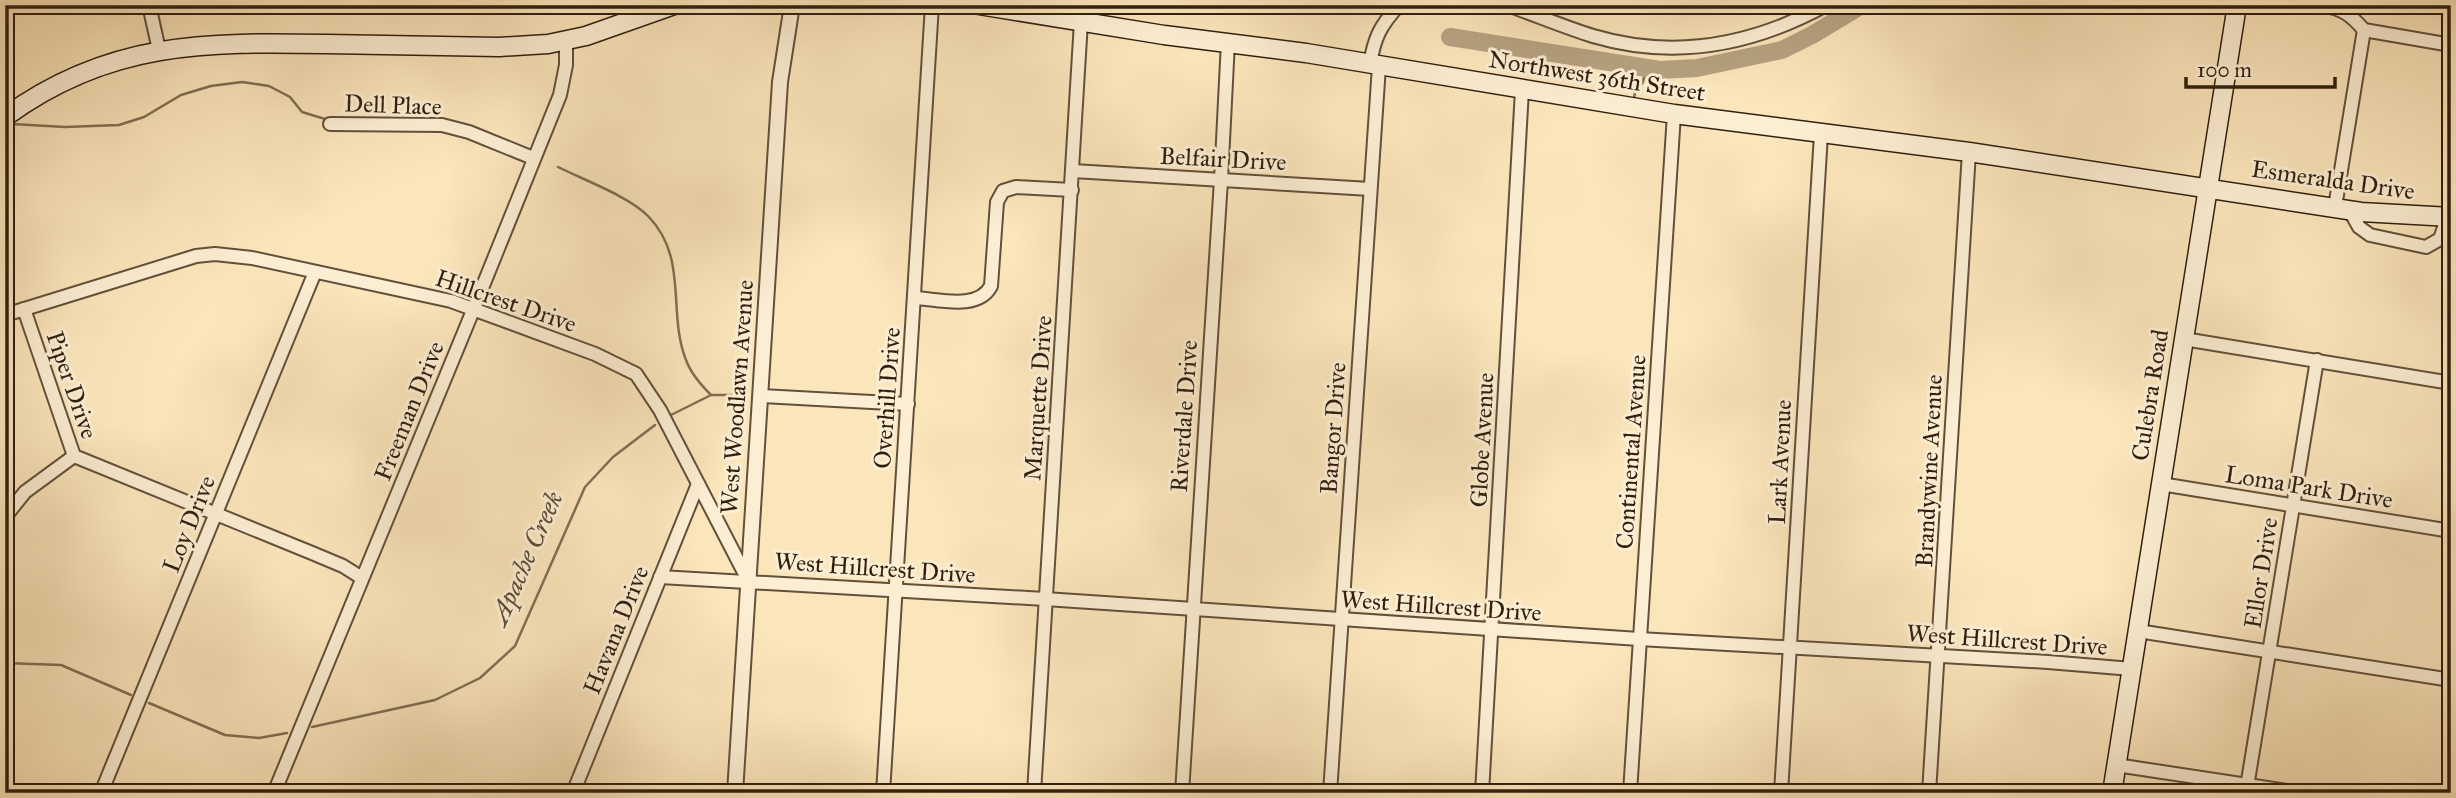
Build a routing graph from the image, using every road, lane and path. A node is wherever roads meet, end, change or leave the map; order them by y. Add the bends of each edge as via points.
1 (149, 5) edge
2 (674, 5) edge
3 (792, 5) edge
4 (932, 5) edge
5 (979, 5) edge
6 (1399, 5) edge
7 (1507, 5) edge
8 (1826, 5) edge
9 (2237, 5) edge
10 (2321, 5) edge
11 (1081, 13) edge
12 (2364, 30) junction
13 (566, 41) junction
14 (1228, 42) junction
15 (2451, 45) edge
16 (159, 50) junction
17 (1375, 66) junction
18 (1522, 90) junction
19 (1674, 114) junction
20 (5, 117) edge
21 (330, 124) dead end
22 (1821, 134) junction
23 (1969, 152) junction
24 (533, 158) junction
25 (1073, 171) junction
26 (1221, 180) junction
27 (2208, 188) junction
28 (1370, 189) junction
29 (1072, 190) junction
30 (2342, 208) junction
31 (2450, 214) edge
32 (315, 272) junction
33 (915, 298) junction
34 (474, 308) junction
35 (24, 309) junction
36 (5, 315) edge
37 (2184, 339) junction
38 (2317, 360) junction
39 (2451, 383) edge
40 (760, 396) junction
41 (908, 404) junction
42 (74, 456) junction
43 (698, 484) junction
44 (2161, 484) junction
45 (2292, 506) junction
46 (216, 514) junction
47 (5, 517) edge
48 (2451, 531) edge
49 (660, 577) junction
50 (362, 578) junction
51 (748, 580) junction
52 (896, 592) junction
53 (1045, 599) junction
54 (1192, 611) junction
55 (1342, 621) junction
56 (1492, 630) junction
57 (2138, 631) junction
58 (1639, 639) junction
59 (1790, 648) junction
60 (2270, 651) junction
61 (1939, 656) junction
62 (2132, 669) junction
63 (2451, 680) edge
64 (2116, 765) junction
65 (2247, 789) edge
66 (734, 790) edge
67 (101, 793) edge
68 (274, 793) edge
69 (572, 793) edge
70 (883, 793) edge
71 (1034, 793) edge
72 (1182, 793) edge
73 (1330, 793) edge
74 (1482, 793) edge
75 (1630, 793) edge
76 (1781, 793) edge
77 (1929, 793) edge
78 (2112, 793) edge
79 (2301, 793) edge

1 - 16 street
2 - 13 main road
3 - 40 street, West Woodlawn Avenue via 780,82
4 - 33 street, Overhill Drive
5 - 11 main road, Northwest 36th Street
6 - 17 street, Bangor Drive via 1374,41
7 - 8 street via 1595,36 1666,47 1749,39
9 - 27 main road, Culebra Road
10 - 12 street via 2351,15
11 - 14 main road, Northwest 36th Street
11 - 25 street, Marquette Drive
12 - 15 street
12 - 30 street
13 - 16 main road via 499,47 222,43
13 - 24 street, Freeman Drive via 564,79
14 - 17 main road, Northwest 36th Street
14 - 26 street, Riverdale Drive
16 - 20 main road via 77,75
17 - 18 main road, Northwest 36th Street
17 - 28 street, Bangor Drive
18 - 19 main road, Northwest 36th Street
18 - 56 street, Globe Avenue
19 - 22 main road, Northwest 36th Street
19 - 58 street, Continental Avenue
21 - 24 street, Dell Place via 442,125
22 - 23 main road, Northwest 36th Street
22 - 59 street, Lark Avenue
23 - 27 main road, Northwest 36th Street
23 - 61 street, Brandywine Avenue
24 - 34 street, Freeman Drive
25 - 26 street, Belfair Drive
25 - 29 street, Marquette Drive
26 - 28 street, Belfair Drive
26 - 54 street, Riverdale Drive
27 - 30 main road, Esmeralda Drive
27 - 37 main road, Culebra Road
28 - 55 street, Bangor Drive
29 - 33 street via 1016,187 1003,191 997,202 988,291 972,301
29 - 53 street, Marquette Drive
30 - 31 main road, Esmeralda Drive
30 - 31 street via 2370,235 2426,247 2440,239
32 - 34 street, Hillcrest Drive
32 - 35 street, Hillcrest Drive via 252,258 204,254
32 - 46 street, Loy Drive
33 - 41 street, Overhill Drive
34 - 43 street, Hillcrest Drive via 636,374 653,396
34 - 50 street, Freeman Drive
35 - 36 street, Hillcrest Drive
35 - 42 street, Piper Drive
37 - 38 street
37 - 44 main road, Culebra Road
38 - 39 street
38 - 45 street, Ellor Drive
40 - 41 street
40 - 51 street, West Woodlawn Avenue
41 - 52 street, Overhill Drive
42 - 46 street, Piper Drive
42 - 47 street via 25,492
43 - 49 street, Havana Drive
43 - 51 street, Hillcrest Drive
44 - 45 street, Loma Park Drive
44 - 57 main road, Culebra Road
45 - 48 street, Loma Park Drive
45 - 60 street, Ellor Drive
46 - 50 street, Piper Drive
46 - 67 street, Loy Drive
49 - 51 street
49 - 69 street, Havana Drive
50 - 68 street, Freeman Drive
51 - 52 street, West Hillcrest Drive
51 - 66 street, West Woodlawn Avenue
52 - 53 street, West Hillcrest Drive
52 - 70 street, Overhill Drive
53 - 54 street, West Hillcrest Drive
53 - 71 street, Marquette Drive
54 - 55 street, West Hillcrest Drive
54 - 72 street, Riverdale Drive
55 - 56 street, West Hillcrest Drive
55 - 73 street, Bangor Drive
56 - 58 street, West Hillcrest Drive
56 - 74 street, Globe Avenue
57 - 60 street
57 - 62 main road, Culebra Road
58 - 59 street, West Hillcrest Drive
58 - 75 street, Continental Avenue
59 - 61 street, West Hillcrest Drive
59 - 76 street, Lark Avenue
60 - 63 street
60 - 65 street, Ellor Drive
61 - 62 street, West Hillcrest Drive
61 - 77 street, Brandywine Avenue
62 - 64 main road, Culebra Road
64 - 65 street
64 - 78 main road, Culebra Road
65 - 79 street

